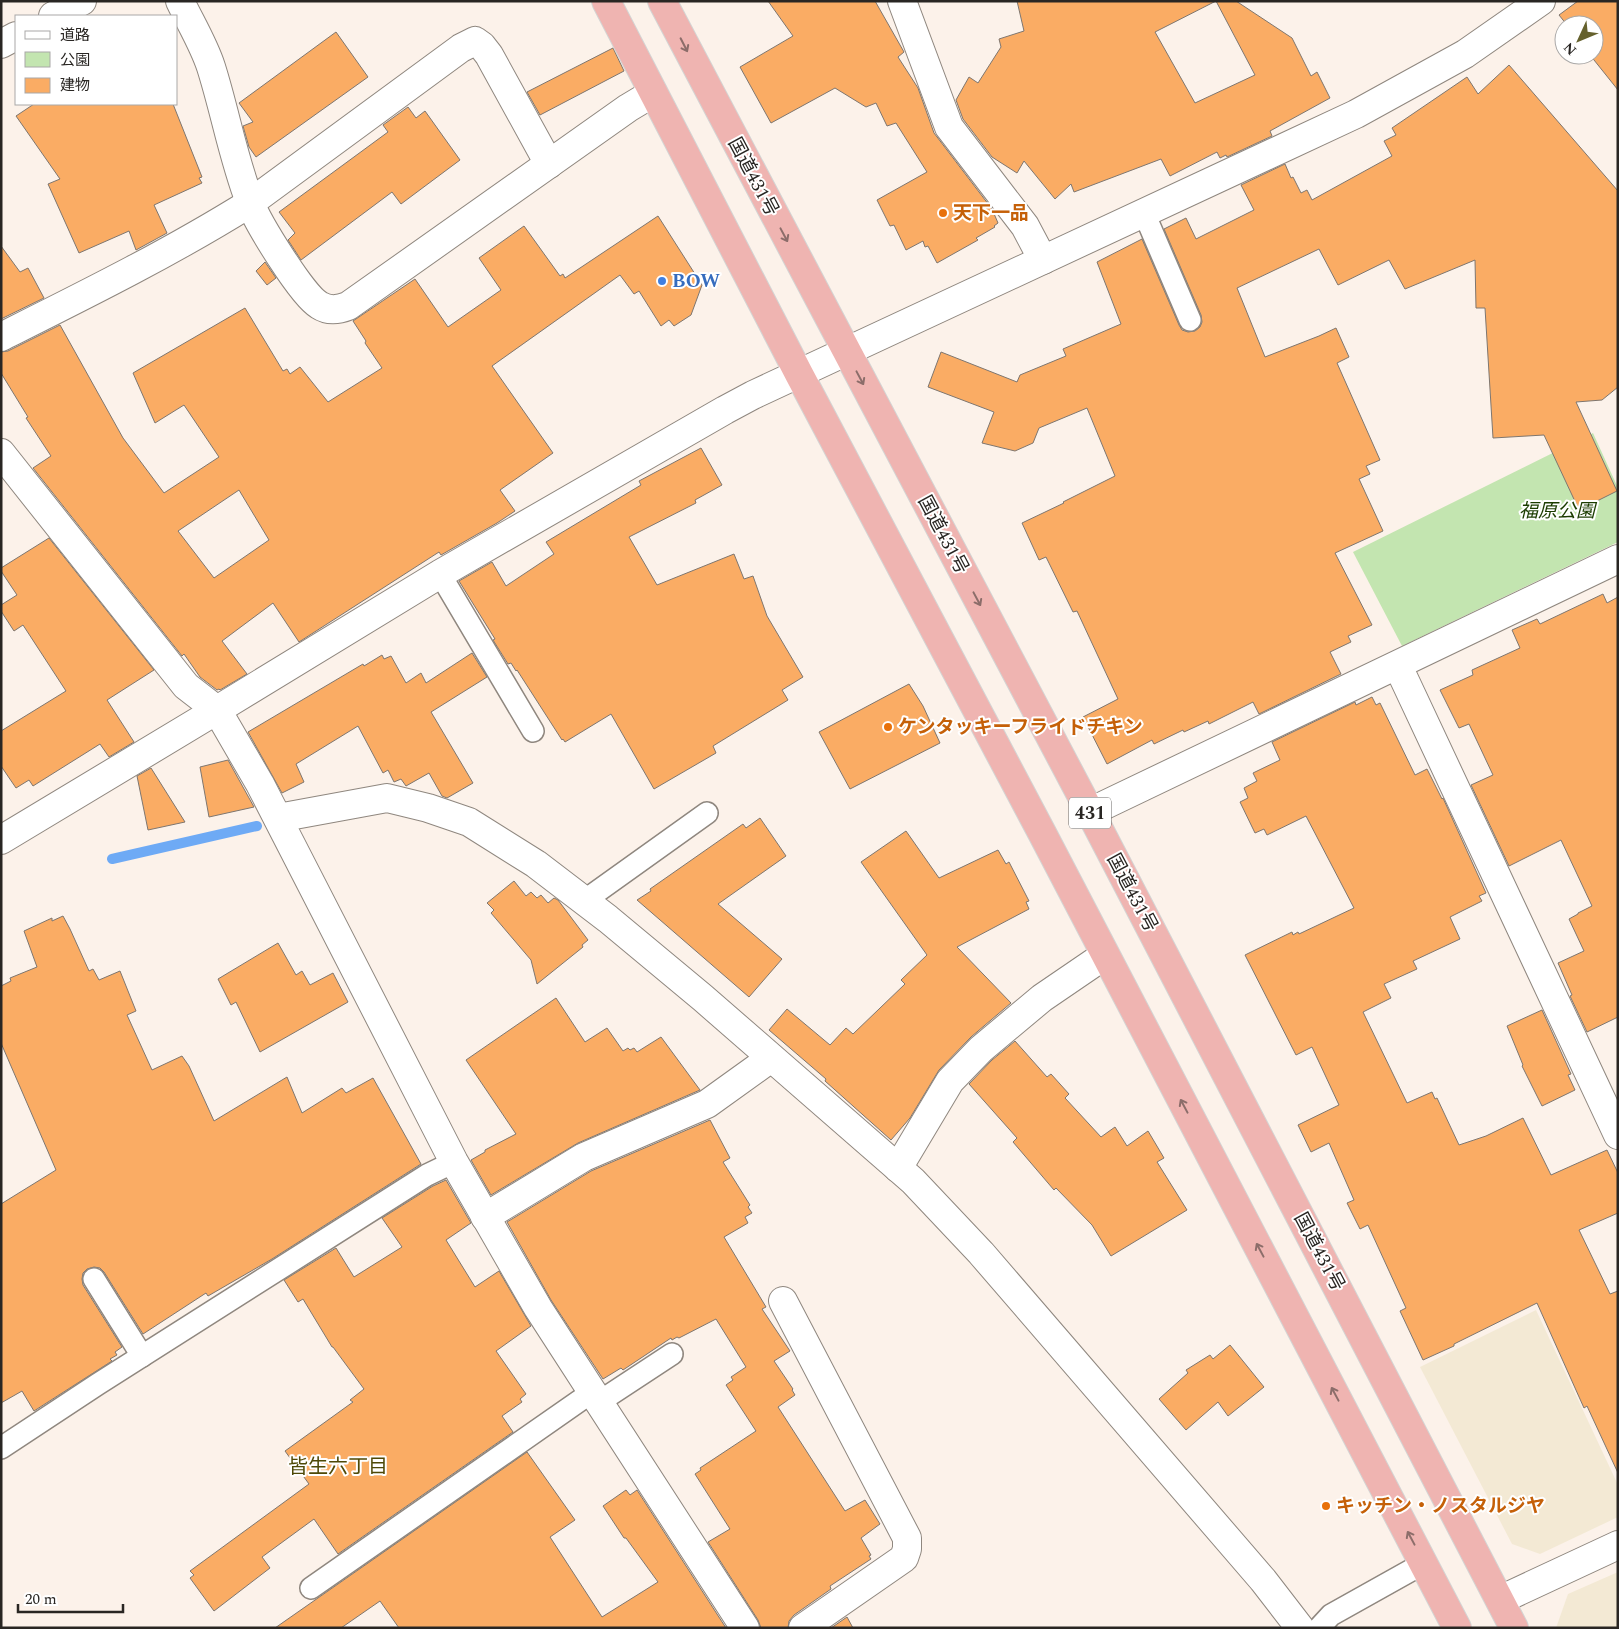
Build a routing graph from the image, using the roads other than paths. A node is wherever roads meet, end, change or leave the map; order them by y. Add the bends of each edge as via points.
1 (82, 1) edge
2 (180, 1) edge
3 (606, 1) edge
4 (662, 1) edge
5 (902, 1) edge
6 (1542, 1) edge
7 (55, 15) edge
8 (15, 37) edge
9 (1, 44) edge
10 (653, 93) junction
11 (549, 164) junction
12 (250, 203) junction
13 (1144, 213) junction
14 (1043, 260) junction
15 (1190, 320) dead end
16 (1, 337) edge
17 (846, 352) junction
18 (800, 374) junction
19 (1, 453) edge
20 (1618, 559) edge
21 (440, 574) junction
22 (1398, 666) junction
23 (217, 710) junction
24 (533, 731) dead end
25 (1090, 812) junction
26 (707, 813) dead end
27 (278, 818) junction
28 (3, 835) edge
29 (584, 901) junction
30 (1105, 955) junction
31 (770, 1058) junction
32 (1618, 1135) edge
33 (454, 1162) junction
34 (898, 1168) junction
35 (484, 1216) junction
36 (94, 1279) dead end
37 (783, 1301) dead end
38 (672, 1354) dead end
39 (142, 1356) junction
40 (595, 1397) junction
41 (1, 1448) edge
42 (1618, 1545) edge
43 (1424, 1563) junction
44 (311, 1588) dead end
45 (1500, 1600) junction
46 (745, 1628) edge
47 (803, 1628) edge
48 (1300, 1628) edge
49 (1319, 1628) edge
50 (1457, 1628) edge
51 (1514, 1628) edge

1 - 7 street
2 - 12 street via 211,65
3 - 10 highway, 431
4 -> 17 highway, 国道431号 / 431
5 - 14 street via 949,127 1025,226
6 - 13 street via 1465,54 1356,114
8 - 9 street
10 - 11 street
10 - 18 highway, 431
11 - 12 street via 339,310 319,305 304,291 262,228
11 - 12 street via 489,55 475,41
12 - 16 street via 107,284
13 - 14 street
13 - 15 lane
14 - 17 street
17 - 18 street
17 -> 25 highway, 国道431号 / 431
18 - 21 street via 725,410
18 - 30 highway, 431
19 - 23 street via 186,686
20 - 22 street
21 - 23 street
21 - 24 lane
22 - 25 street
22 - 32 street
23 - 27 street
23 - 28 street
25 - 45 highway, 国道431号 / 431
26 - 29 lane
27 - 29 street via 387,798 428,808 469,822 536,864
27 - 33 street
29 - 31 street
30 - 34 street via 1042,998 981,1049 950,1082
43 -> 30 highway, 431
31 - 34 street
31 - 35 street via 706,1104 584,1157
33 - 35 street
33 - 39 lane via 427,1175
34 - 48 street via 981,1253 1263,1580
35 - 40 street
36 - 39 lane
37 - 47 street via 907,1538 904,1558
38 - 40 lane
39 - 41 lane
40 - 44 lane
40 - 46 street
42 - 45 street
43 - 49 lane via 1331,1615
43 - 50 highway, 431
45 - 51 highway, 国道431号 / 431

